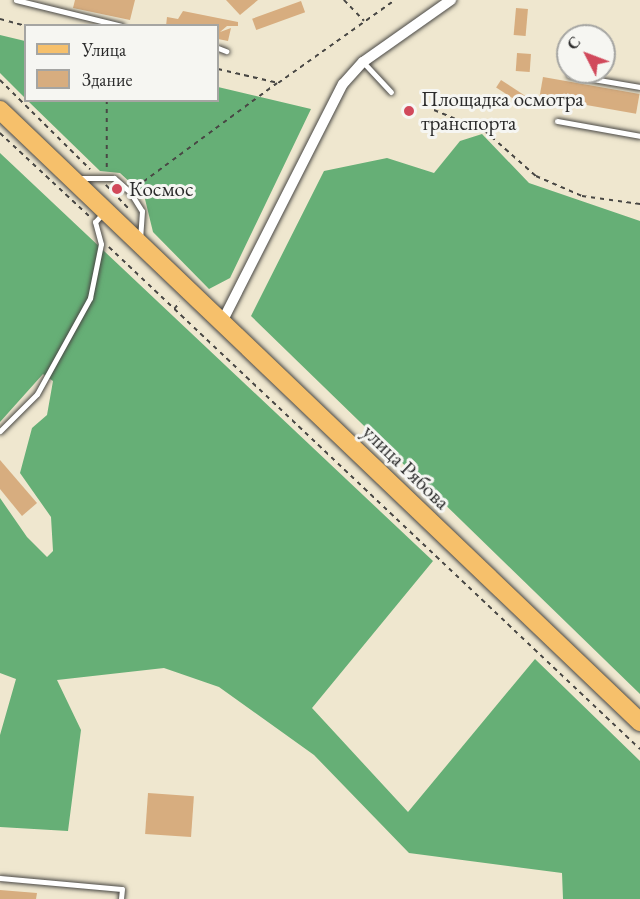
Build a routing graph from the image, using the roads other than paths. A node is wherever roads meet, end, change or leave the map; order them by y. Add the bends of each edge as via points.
1 (16, 0) edge
2 (451, 0) edge
3 (114, 24) edge
4 (219, 48) edge
5 (226, 51) dead end
6 (363, 62) junction
7 (616, 83) edge
8 (640, 87) edge
9 (391, 93) dead end
10 (0, 110) edge
11 (557, 122) dead end
12 (640, 136) edge
13 (70, 178) junction
14 (100, 216) junction
15 (140, 245) junction
16 (222, 322) junction
17 (0, 430) edge
18 (640, 722) edge
19 (0, 878) edge
20 (121, 899) edge

1 - 3 lane
2 - 6 street
4 - 5 lane
6 - 9 lane
6 - 16 street via 344,84
7 - 8 lane
10 - 13 main road
11 - 12 lane
13 - 14 main road
13 - 15 lane via 107,178 130,192 142,211
14 - 15 main road, улица Рябова
14 - 17 lane via 101,244 90,298 37,394
15 - 16 main road, улица Рябова
16 - 18 main road, улица Рябова
19 - 20 lane via 122,889

